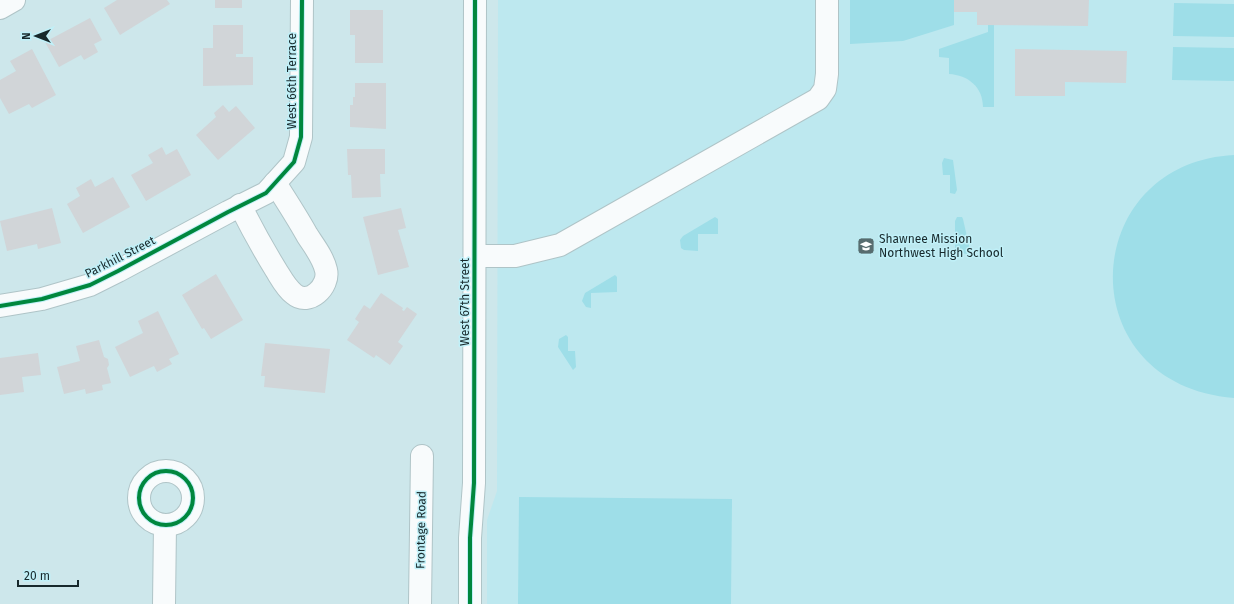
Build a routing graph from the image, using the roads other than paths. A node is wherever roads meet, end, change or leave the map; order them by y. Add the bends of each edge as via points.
1 (14, 0) edge
2 (302, 0) edge
3 (475, 0) edge
4 (827, 0) edge
5 (0, 8) edge
6 (275, 183) junction
7 (240, 205) junction
8 (475, 256) junction
9 (0, 306) edge
10 (422, 456) dead end
11 (165, 525) dead end
12 (164, 604) edge
13 (420, 604) edge
14 (470, 604) edge

1 - 5 street
2 - 6 street, West 66th Terrace via 301,137 294,162
3 - 8 street, West 67th Street
4 - 8 street via 826,89 818,99 560,245 515,256
6 - 7 street, West 66th Terrace via 266,193
6 - 7 street via 326,270 327,278 324,284 312,296 305,299 288,289
7 - 9 street, Parkhill Street via 118,272 90,284 42,299
8 - 14 street, West 67th Street via 474,483 470,538
10 - 13 street, Frontage Road
11 - 12 street

